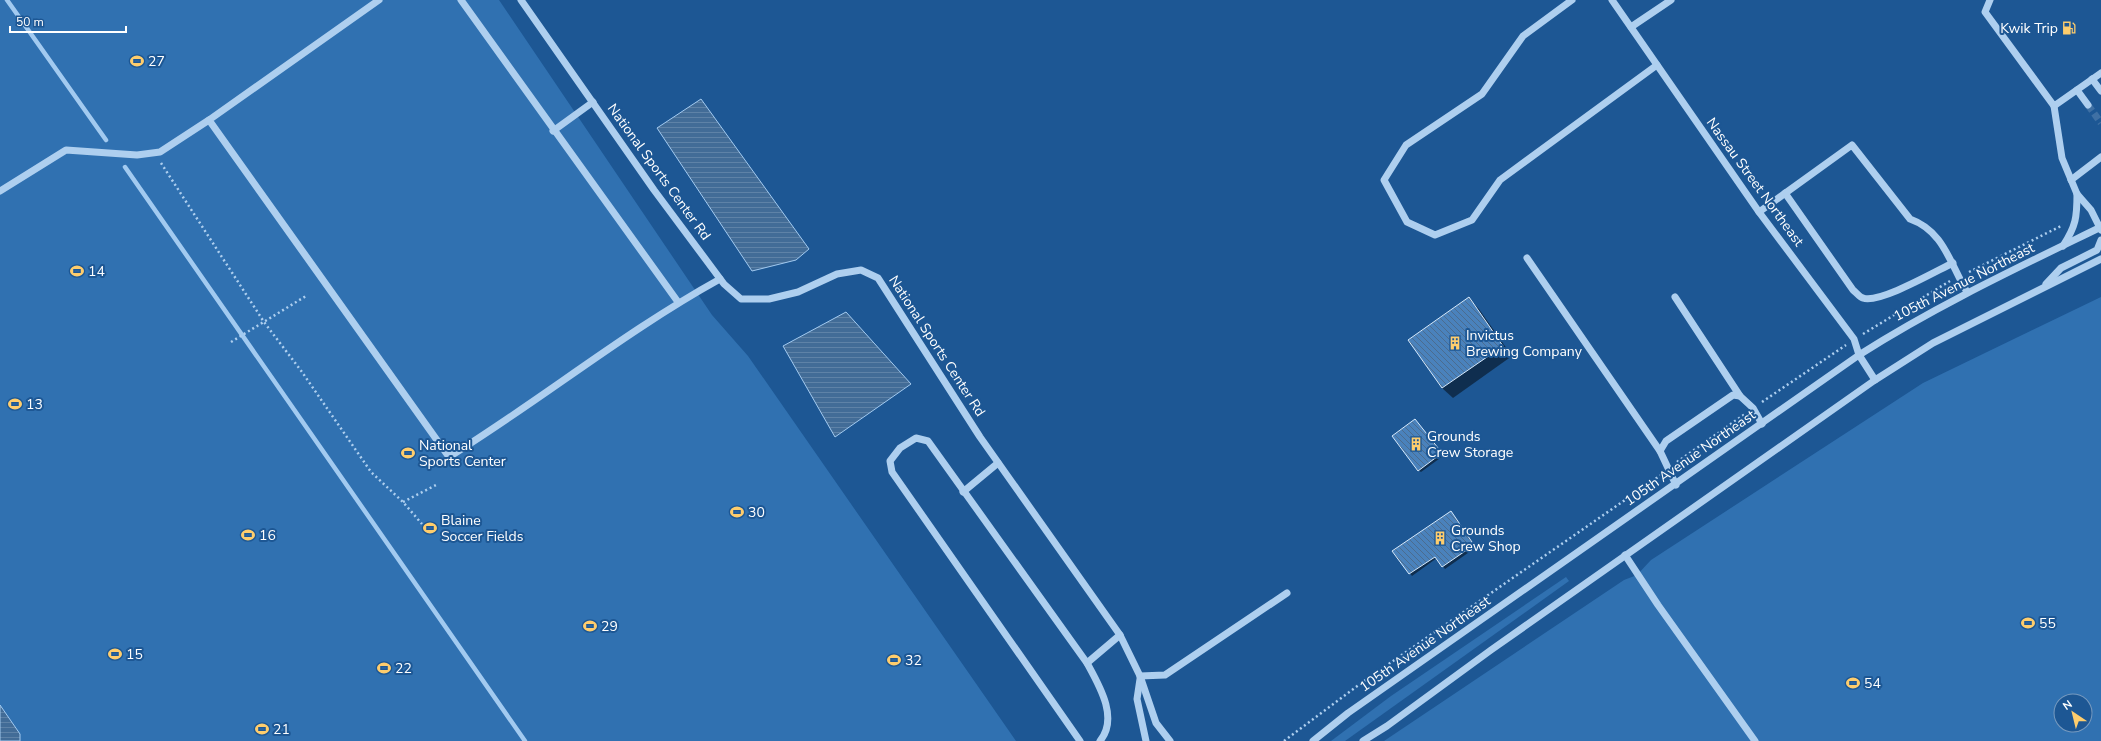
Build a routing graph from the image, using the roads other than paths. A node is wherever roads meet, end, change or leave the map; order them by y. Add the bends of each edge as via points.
1 (379, 0) edge
2 (461, 0) edge
3 (521, 0) edge
4 (1572, 0) edge
5 (1612, 0) edge
6 (1671, 0) edge
7 (1990, 0) edge
8 (1631, 27) junction
9 (1656, 65) junction
10 (2101, 73) edge
11 (2092, 79) junction
12 (2077, 90) junction
13 (2101, 91) edge
14 (593, 102) junction
15 (2088, 104) tunnel mouth
16 (2054, 106) junction
17 (209, 120) junction
18 (554, 131) junction
19 (2101, 157) edge
20 (2071, 180) junction
21 (0, 191) edge
22 (1785, 193) junction
23 (2077, 194) junction
24 (1759, 212) junction
25 (2101, 228) edge
26 (2101, 240) edge
27 (2063, 246) junction
28 (1527, 258) dead end
29 (2101, 259) edge
30 (1953, 263) junction
31 (720, 279) junction
32 (2043, 287) junction
33 (1967, 292) junction
34 (1675, 297) dead end
35 (678, 302) junction
36 (1858, 355) junction
37 (1875, 380) junction
38 (1740, 396) junction
39 (1762, 424) junction
40 (1660, 451) junction
41 (998, 463) junction
42 (1676, 485) junction
43 (963, 492) junction
44 (1625, 555) junction
45 (1287, 593) dead end
46 (1120, 636) junction
47 (1087, 662) junction
48 (1140, 676) junction
49 (1080, 741) edge
50 (1100, 741) edge
51 (1146, 741) edge
52 (1170, 741) edge
53 (1313, 741) edge
54 (1363, 741) edge
55 (1755, 741) edge

1 - 17 street
2 - 18 street
3 - 14 street, National Sports Center Rd
4 - 9 street via 1523,36 1482,94 1406,145 1384,180 1406,222 1435,235 1472,220 1500,180
5 - 8 street, Nassau Street Northeast
6 - 8 street
7 - 16 street via 1985,12
8 - 9 street, Nassau Street Northeast
9 - 24 street, Nassau Street Northeast
10 - 11 street
11 - 12 street
11 - 13 street
12 - 15 street
12 - 16 street
14 - 18 street
14 - 31 street, National Sports Center Rd
16 - 20 street via 2062,158
17 - 21 street via 160,152 137,155 66,150
17 - 35 street via 449,457 487,434
18 - 35 street
19 - 20 street
20 - 23 street
22 - 24 street
22 - 30 street via 1853,290 1863,298 1878,298 1894,292
22 - 30 street via 1852,145 1910,219 1933,232
23 - 25 street via 2091,210
23 - 27 street via 2074,230
24 - 36 street, Nassau Street Northeast via 1854,339
25 - 27 street, 105th Avenue Northeast
26 - 32 street via 2097,250 2061,268
27 - 33 street, 105th Avenue Northeast
28 - 40 street
29 - 32 street
30 - 33 street
31 - 35 street
31 - 41 street, National Sports Center Rd via 741,299 769,298 798,292 837,274 861,270 878,278
32 - 37 street via 1933,343
33 - 36 street, 105th Avenue Northeast
34 - 38 street
36 - 37 street, Nassau Street Northeast
36 - 39 street, 105th Avenue Northeast
37 - 44 street
38 - 39 street via 1753,408
38 - 40 street via 1733,395 1666,441
39 - 42 street, 105th Avenue Northeast
40 - 42 street
41 - 43 street
41 - 46 street, National Sports Center Rd
42 - 53 street, 105th Avenue Northeast via 1348,713
43 - 47 street
43 - 49 street via 928,440 916,438 900,448 890,460 892,472
44 - 54 street
44 - 55 street via 1658,606
45 - 48 street via 1164,675
46 - 47 street
46 - 48 street, National Sports Center Rd
47 - 50 street via 1105,696 1108,727
48 - 51 street via 1137,699
48 - 52 street, National Sports Center Rd via 1156,724

